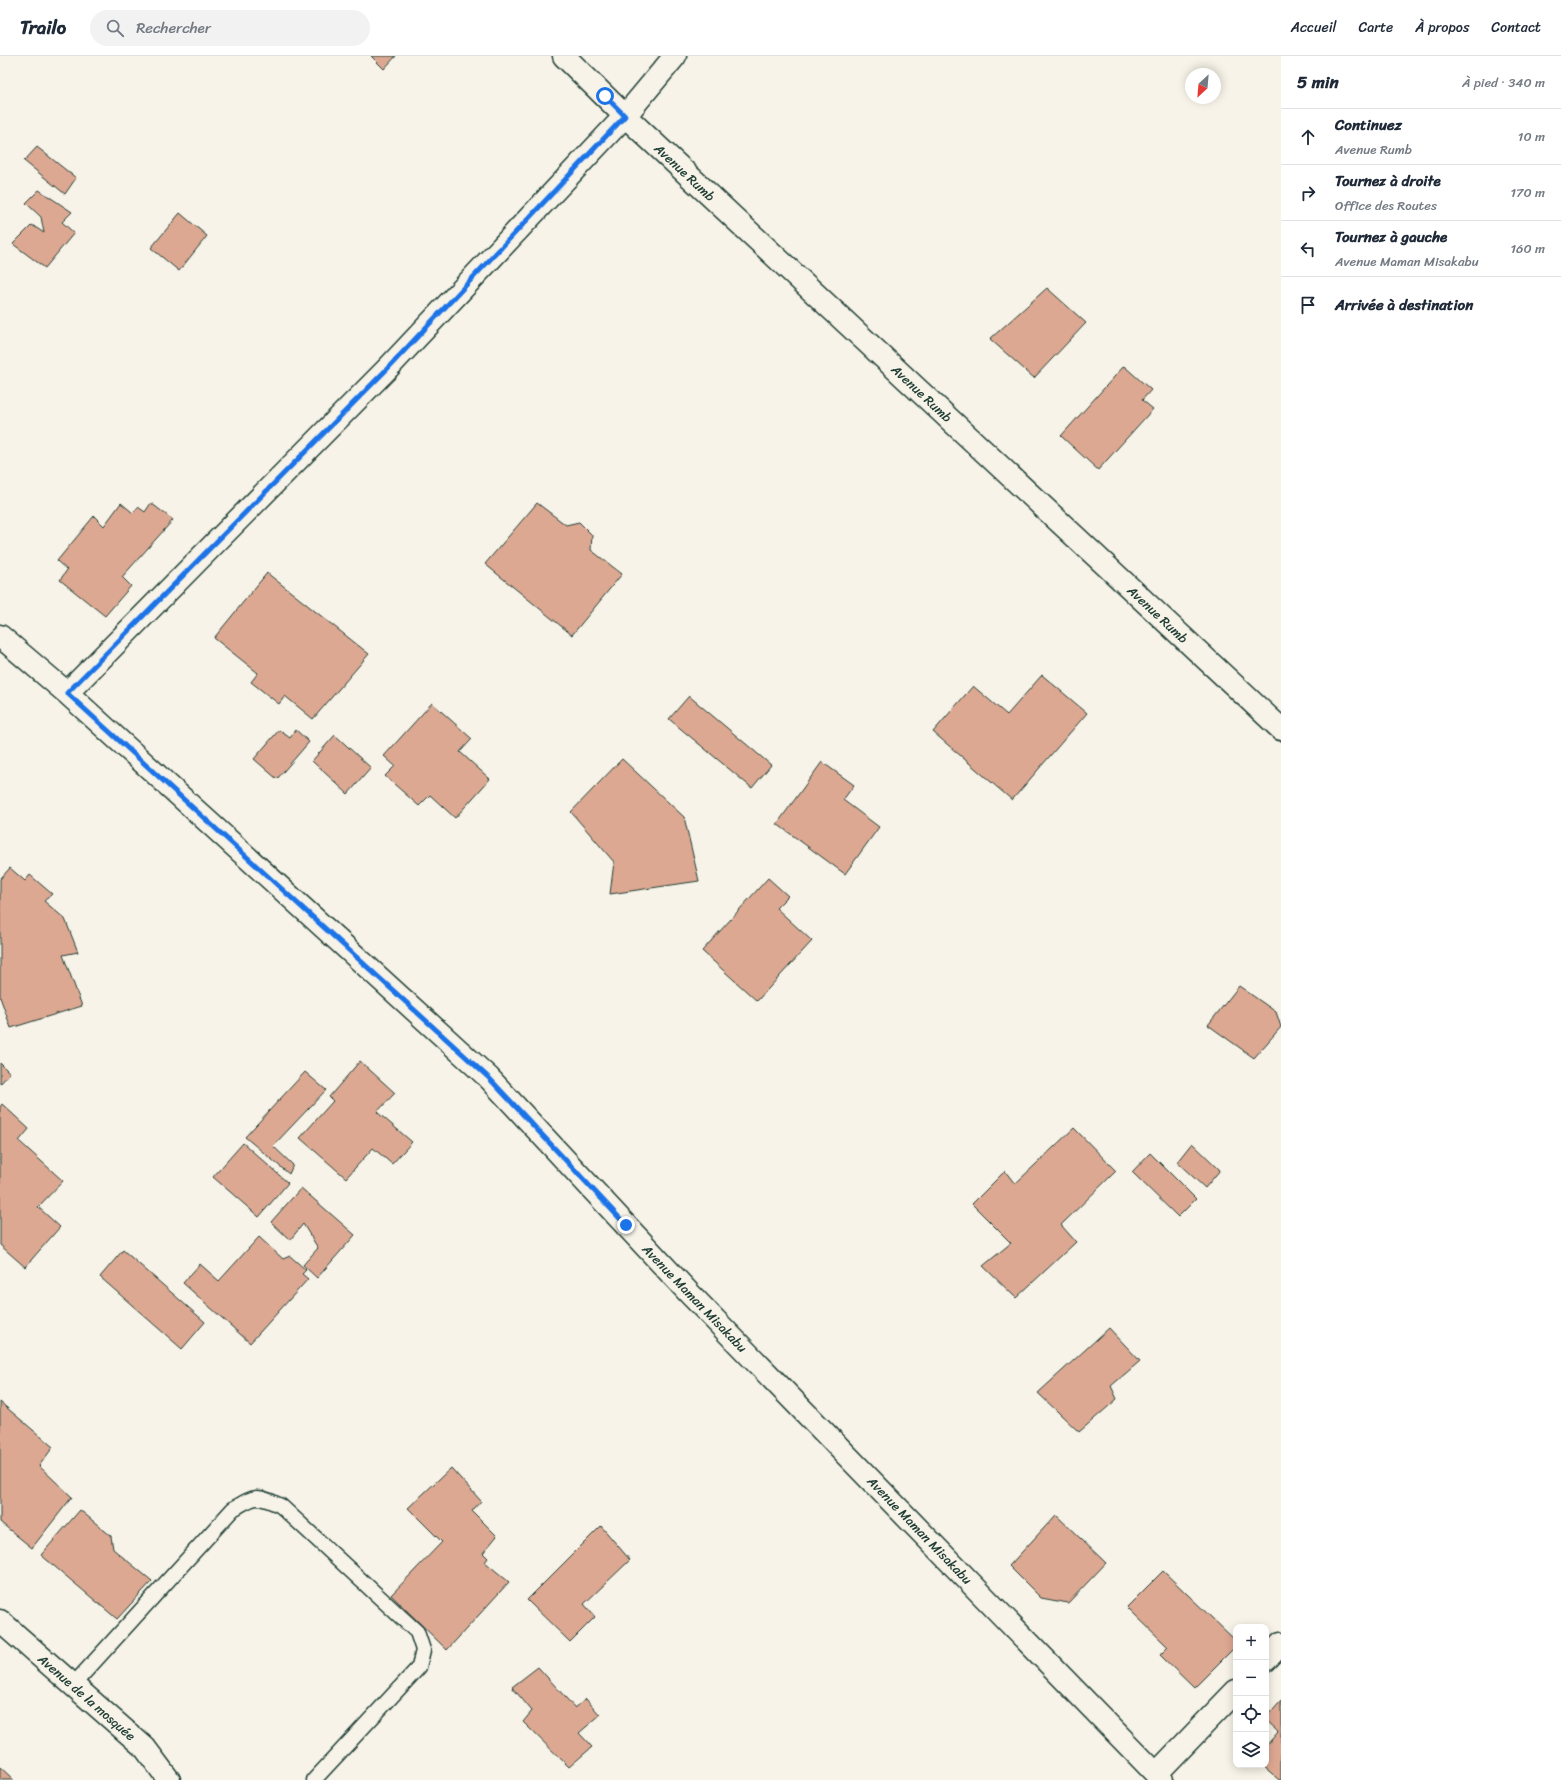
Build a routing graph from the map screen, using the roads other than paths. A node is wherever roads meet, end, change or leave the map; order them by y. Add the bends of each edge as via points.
1 (564, 56) edge
2 (676, 56) edge
3 (625, 116) junction
4 (0, 636) edge
5 (67, 693) junction
6 (1281, 729) edge
7 (0, 1620) edge
8 (1281, 1644) edge
9 (1269, 1657) edge
10 (73, 1685) junction
11 (1233, 1694) edge
12 (1159, 1777) edge
13 (169, 1780) edge
14 (314, 1780) edge

1 - 3 street, Avenue Rumb
2 - 3 street
3 - 5 street via 387,369
3 - 6 street, Avenue Rumb
4 - 5 street, Avenue Maman Misakabu
5 - 12 street, Avenue Maman Misakabu via 489,1078 689,1293
7 - 10 street, Avenue de la mosquée
8 - 9 street
10 - 13 street, Avenue de la mosquée via 145,1748
10 - 14 lane via 233,1510 252,1498 266,1499 280,1506 417,1632 423,1650 419,1667
11 - 12 street

